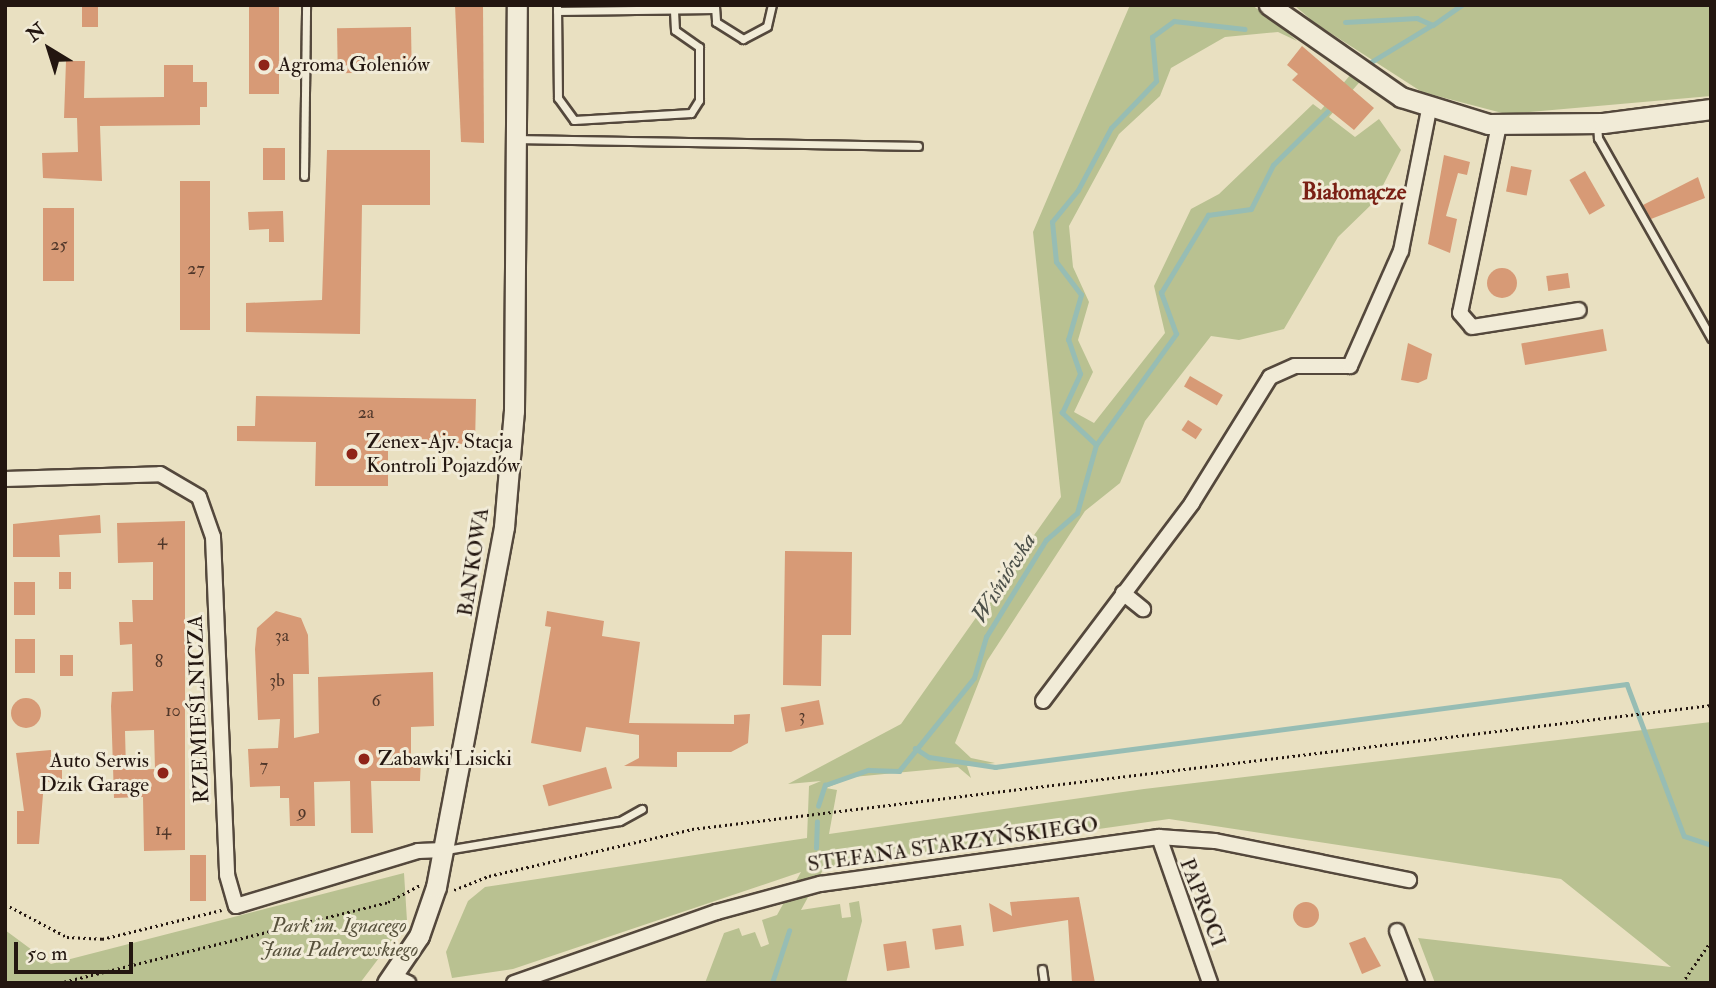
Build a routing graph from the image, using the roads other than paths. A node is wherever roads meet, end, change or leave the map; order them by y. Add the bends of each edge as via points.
1 (306, 5) edge
2 (517, 5) edge
3 (772, 5) edge
4 (1269, 5) edge
5 (715, 7) edge
6 (557, 8) edge
7 (674, 9) junction
8 (1429, 109) junction
9 (1711, 109) edge
10 (1597, 124) junction
11 (1499, 125) junction
12 (516, 139) junction
13 (918, 146) dead end
14 (304, 176) dead end
15 (1579, 310) dead end
16 (1711, 338) edge
17 (5, 479) edge
18 (1123, 593) junction
19 (1143, 609) dead end
20 (1043, 701) dead end
21 (642, 809) dead end
22 (1159, 837) junction
23 (444, 850) junction
24 (1409, 880) dead end
25 (1397, 931) dead end
26 (1042, 970) dead end
27 (396, 981) edge
28 (514, 983) edge
29 (1044, 983) edge
30 (1210, 983) edge
31 (1417, 983) edge

1 - 14 lane
2 - 12 street, BANKOWA
3 - 5 lane via 767,26 743,39 727,35
4 - 8 street via 1368,79
5 - 7 lane
6 - 7 lane
6 - 7 lane via 558,98 574,120 691,113 699,100 699,47 675,30
8 - 11 street
8 - 18 street via 1401,251 1350,366 1295,366 1270,377 1192,503
9 - 10 street
10 - 11 street
10 - 16 lane via 1598,138
11 - 15 street via 1460,313 1472,327
12 - 13 lane
12 - 23 street, BANKOWA via 510,468
17 - 23 street, RZEMIEŚLNICZA via 160,474 199,497 213,537 227,876 236,906 418,851
18 - 19 street
18 - 20 street
21 - 23 lane via 620,821
22 - 24 street, STEFANA STARZYŃSKIEGO via 1215,841
22 - 28 street, STEFANA STARZYŃSKIEGO via 820,884 717,912
22 - 30 street, PAPROCI
23 - 27 street, BANKOWA via 419,936
25 - 31 street
26 - 29 lane

